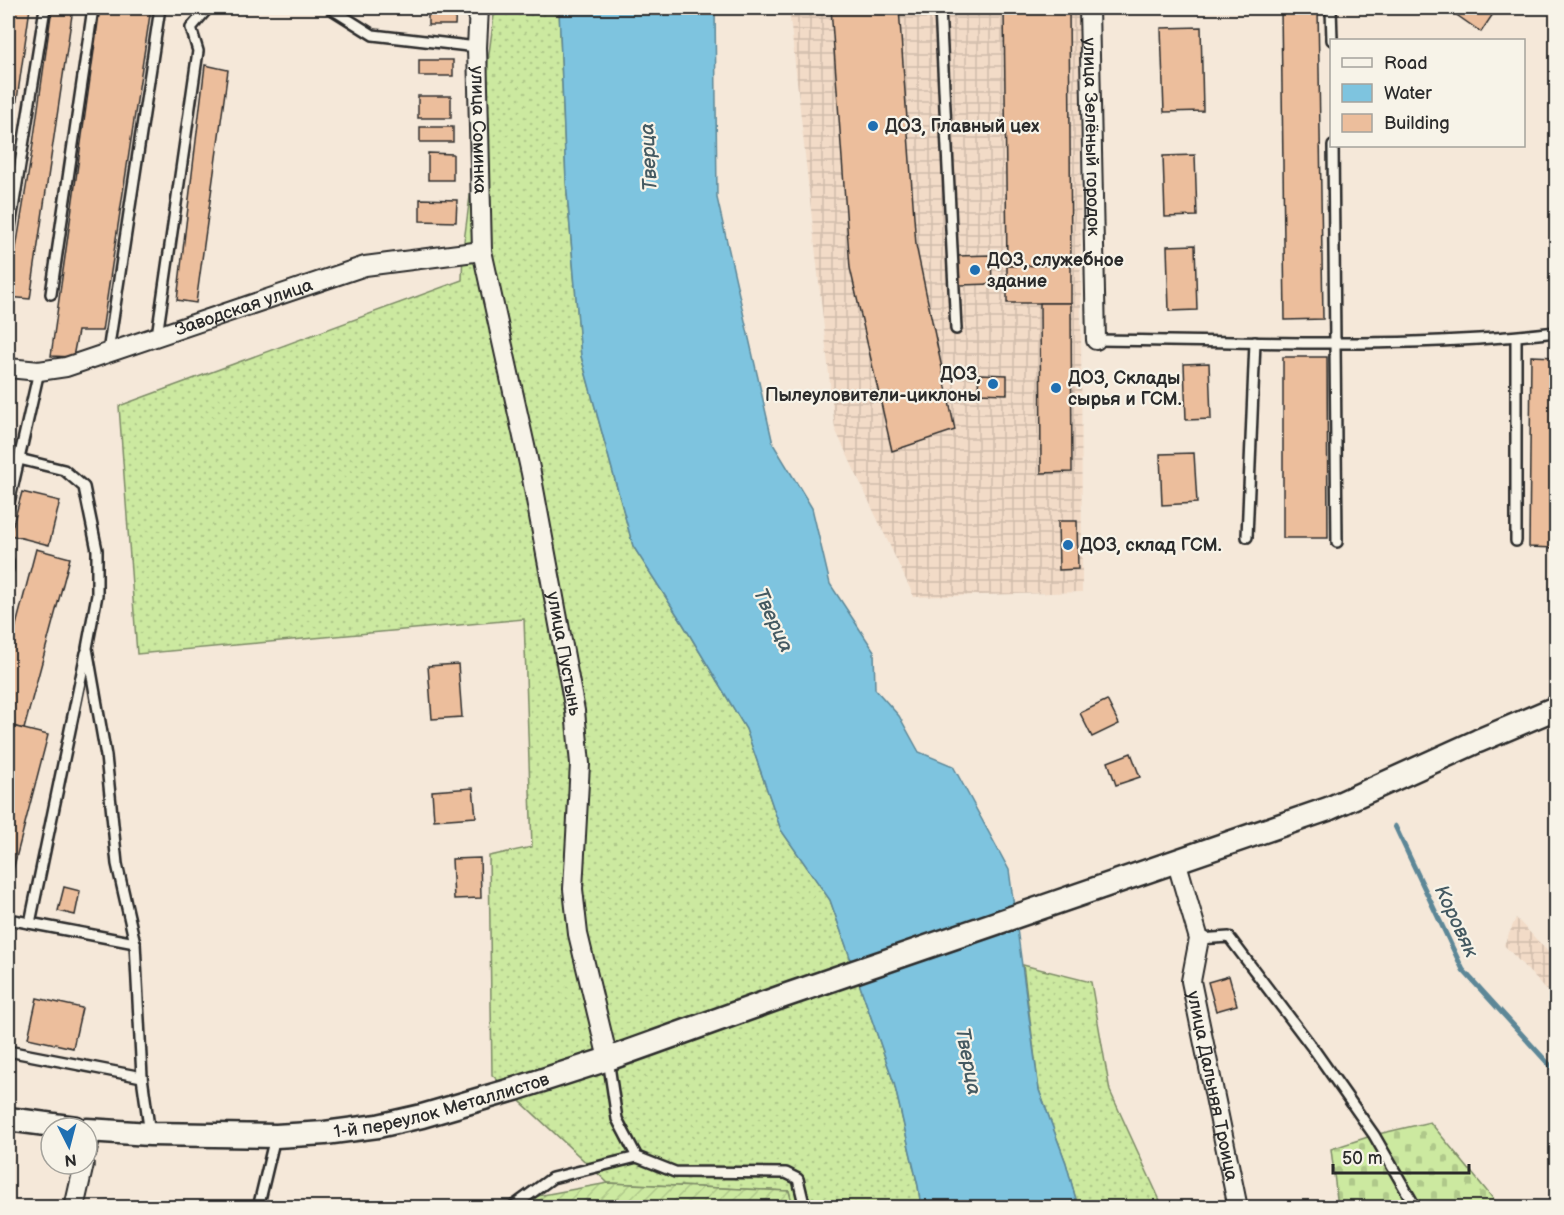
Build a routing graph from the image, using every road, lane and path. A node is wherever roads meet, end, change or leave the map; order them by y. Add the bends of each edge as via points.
1 (45, 8) edge
2 (93, 8) edge
3 (160, 8) edge
4 (208, 8) edge
5 (330, 8) edge
6 (479, 8) edge
7 (940, 8) edge
8 (1089, 8) edge
9 (1331, 8) edge
10 (1332, 39) edge
11 (477, 47) junction
12 (1334, 147) edge
13 (8, 240) edge
14 (482, 251) junction
15 (51, 294) dead end
16 (956, 329) dead end
17 (1557, 332) edge
18 (157, 336) junction
19 (1516, 337) junction
20 (1096, 340) joint
21 (1255, 342) junction
22 (1336, 344) junction
23 (108, 352) junction
24 (8, 368) edge
25 (39, 372) junction
26 (19, 459) junction
27 (8, 507) edge
28 (1247, 537) dead end
29 (1516, 540) dead end
30 (1337, 543) dead end
31 (8, 561) edge
32 (8, 569) edge
33 (87, 648) junction
34 (1557, 708) edge
35 (1176, 860) junction
36 (8, 918) edge
37 (30, 923) junction
38 (1199, 939) junction
39 (135, 943) junction
40 (8, 1051) edge
41 (608, 1059) junction
42 (142, 1077) junction
43 (8, 1119) edge
44 (39, 1125) edge
45 (150, 1134) junction
46 (99, 1135) edge
47 (276, 1136) junction
48 (637, 1157) junction
49 (81, 1176) edge
50 (74, 1208) edge
51 (258, 1208) edge
52 (511, 1208) edge
53 (805, 1208) edge
54 (1238, 1208) edge
55 (1416, 1208) edge

1 - 13 lane
2 - 15 lane
3 - 23 lane
4 - 18 lane via 191,28 198,51
5 - 11 lane via 374,34
6 - 11 street, улица Соминка
7 - 16 lane
8 - 20 street, улица Зелёный городок
9 - 10 lane
11 - 14 street, улица Соминка
12 - 22 lane
14 - 18 street, Заводская улица via 364,266
14 - 41 street, улица Пустынь via 531,473 575,711 580,764 573,889 578,934
17 - 19 lane
18 - 23 street, Заводская улица
19 - 22 lane
19 - 29 lane
20 - 21 lane
21 - 22 lane
21 - 28 lane
22 - 30 lane
23 - 25 street, Заводская улица
24 - 25 street, Заводская улица
25 - 26 lane
26 - 27 lane
26 - 33 lane via 64,470 84,487 97,550 97,595
31 - 32 lane
33 - 37 lane
33 - 39 lane via 106,756 117,864
34 - 35 street, 1-й переулок Металлистов via 1328,809
35 - 38 street, улица Дальняя Троица
35 - 41 street, 1-й переулок Металлистов
36 - 37 lane
37 - 39 lane
38 - 54 street, улица Дальняя Троица via 1191,981
38 - 55 lane via 1229,937 1374,1135
39 - 42 lane
40 - 42 lane
41 - 47 street, 1-й переулок Металлистов via 422,1116 378,1126
41 - 48 lane via 616,1119
42 - 45 lane
43 - 44 street, 1-й переулок Металлистов
45 - 46 street, 1-й переулок Металлистов
45 - 47 street, 1-й переулок Металлистов
47 - 51 lane
48 - 52 lane via 552,1178
48 - 53 lane via 675,1172 786,1173 798,1179
49 - 50 street

